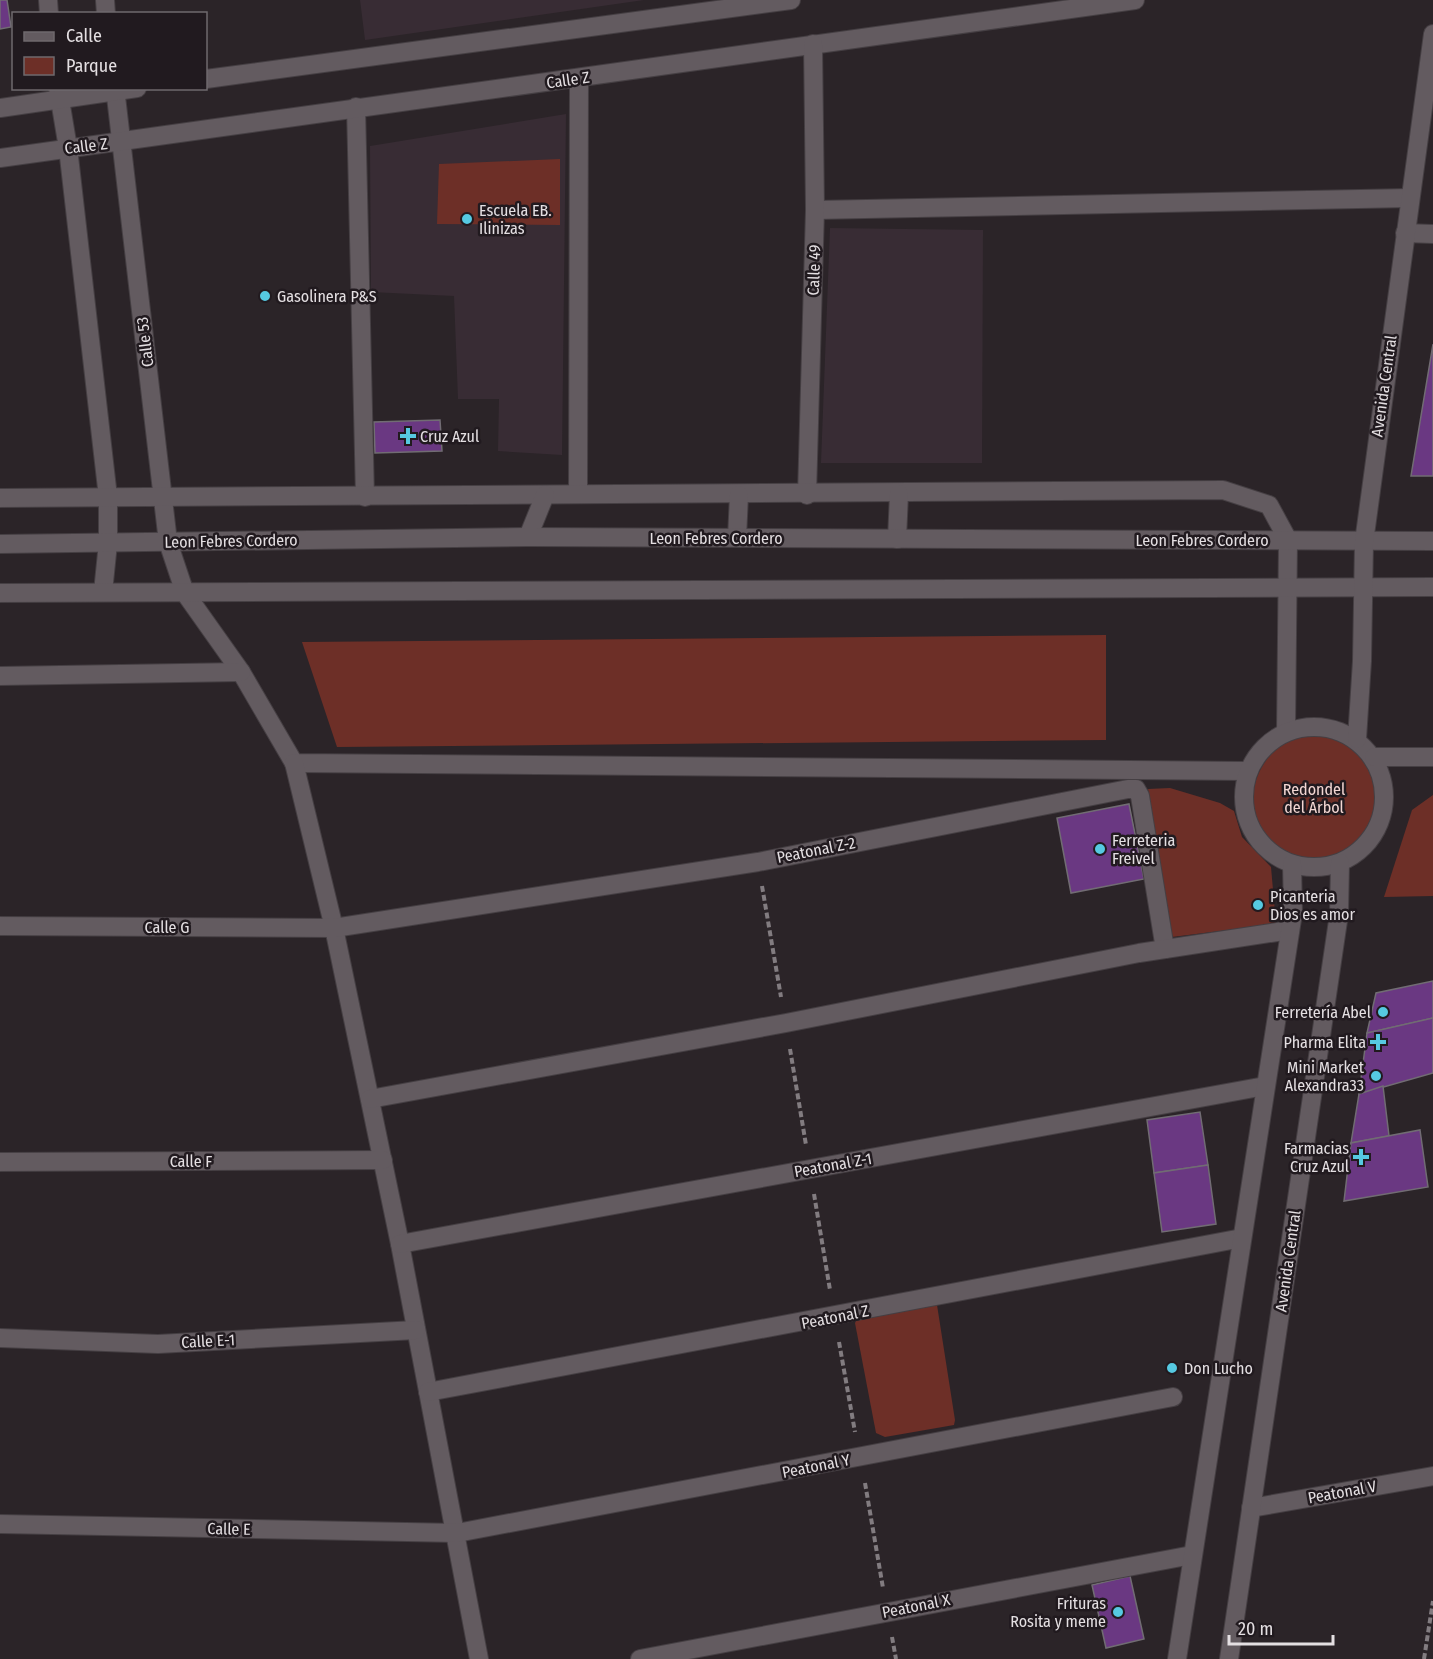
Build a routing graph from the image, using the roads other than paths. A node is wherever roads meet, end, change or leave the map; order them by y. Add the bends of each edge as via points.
1 (791, 0) edge
2 (1135, 0) edge
3 (1433, 34) edge
4 (813, 44) junction
5 (207, 79) edge
6 (579, 79) junction
7 (115, 90) edge
8 (58, 94) edge
9 (356, 107) junction
10 (0, 108) edge
11 (121, 142) junction
12 (68, 148) junction
13 (0, 158) edge
14 (1410, 198) junction
15 (815, 210) junction
16 (1405, 233) junction
17 (1433, 234) edge
18 (578, 494) junction
19 (899, 494) junction
20 (545, 495) junction
21 (739, 495) junction
22 (807, 495) junction
23 (108, 497) junction
24 (164, 497) junction
25 (365, 497) junction
26 (0, 498) edge
27 (528, 537) junction
28 (737, 538) junction
29 (897, 538) junction
30 (1287, 540) junction
31 (1433, 541) edge
32 (168, 542) junction
33 (1364, 542) junction
34 (108, 543) junction
35 (0, 544) edge
36 (1362, 586) junction
37 (1433, 586) edge
38 (1288, 588) junction
39 (103, 592) junction
40 (0, 593) edge
41 (185, 593) junction
42 (241, 672) junction
43 (0, 676) edge
44 (1286, 732) junction
45 (1356, 739) junction
46 (1374, 757) junction
47 (1433, 757) edge
48 (294, 763) junction
49 (1247, 771) junction
50 (1340, 863) junction
51 (1292, 864) junction
52 (0, 926) edge
53 (334, 928) junction
54 (1290, 930) junction
55 (1165, 949) junction
56 (1266, 1086) junction
57 (370, 1099) junction
58 (383, 1160) junction
59 (0, 1162) edge
60 (1242, 1238) junction
61 (400, 1244) junction
62 (416, 1330) junction
63 (0, 1338) edge
64 (428, 1392) junction
65 (1173, 1397) dead end
66 (1433, 1476) edge
67 (1251, 1508) junction
68 (0, 1524) edge
69 (457, 1533) junction
70 (1192, 1555) junction
71 (479, 1659) edge
72 (640, 1659) edge
73 (1177, 1659) edge
74 (1229, 1659) edge

1 - 5 street
2 - 4 street, Calle Z
3 - 14 street, Avenida Central
4 - 6 street, Calle Z
4 - 15 street, Calle 49
6 - 9 street, Calle Z
6 - 18 street
7 - 8 street
7 - 11 street, Calle 53
8 - 10 street
8 - 12 street
9 - 11 street, Calle Z
9 - 25 street
11 - 12 street, Calle Z
11 - 24 street, Calle 53
12 - 13 street, Calle Z
12 - 23 street
14 - 15 street
14 - 16 street, Avenida Central
15 - 22 street, Calle 49
16 - 17 street
16 - 33 street, Avenida Central
18 - 20 street
18 - 21 street
19 - 22 street
19 - 29 street
19 - 30 street via 1223,490 1269,505
20 - 25 street
20 - 27 street
21 - 22 street
21 - 28 street
23 - 24 street
23 - 26 street
23 - 34 street
24 - 25 street
24 - 32 street, Calle 53
27 - 28 street, Leon Febres Cordero
27 - 32 street, Leon Febres Cordero
28 - 29 street, Leon Febres Cordero
29 - 30 street, Leon Febres Cordero
30 - 33 street, Leon Febres Cordero
30 - 38 street
31 - 33 street, Leon Febres Cordero
32 - 34 street, Leon Febres Cordero
32 - 41 street, Calle 53
33 - 36 street, Avenida Central
34 - 35 street, Leon Febres Cordero
34 - 39 street
36 - 37 street
36 - 38 street
36 - 45 street, Avenida Central
38 - 41 street
38 - 44 street
39 - 40 street
39 - 41 street
41 - 42 street, Calle 53
42 - 43 street
42 - 48 street, Calle 53
44 - 45 street via 1322,727
44 - 49 street via 1268,744
45 - 46 street
46 - 47 street
46 - 50 street via 1384,780 1385,797 1378,830 1361,850
48 - 49 street
48 - 53 street, Calle 53
49 - 51 street via 1244,806 1252,831 1268,851
50 - 51 street via 1307,867
50 - 67 street, Avenida Central via 1339,914
51 - 54 street
52 - 53 street, Calle G
53 - 55 street, Peatonal Z-2 via 758,862 1136,789
53 - 57 street, Calle 53
54 - 55 street
54 - 56 street
55 - 57 street
56 - 60 street
56 - 61 street, Peatonal Z-1
57 - 58 street, Calle 53
58 - 59 street, Calle F
58 - 61 street, Calle 53
60 - 64 street, Peatonal Z
60 - 70 street
61 - 62 street, Calle 53
62 - 63 street, Calle E-1 via 158,1344
62 - 64 street, Calle 53
64 - 69 street, Calle 53
65 - 69 street, Peatonal Y
66 - 67 street, Peatonal V
67 - 74 street, Avenida Central
68 - 69 street, Calle E
69 - 71 street, Calle 53
70 - 72 street, Peatonal X
70 - 73 street

